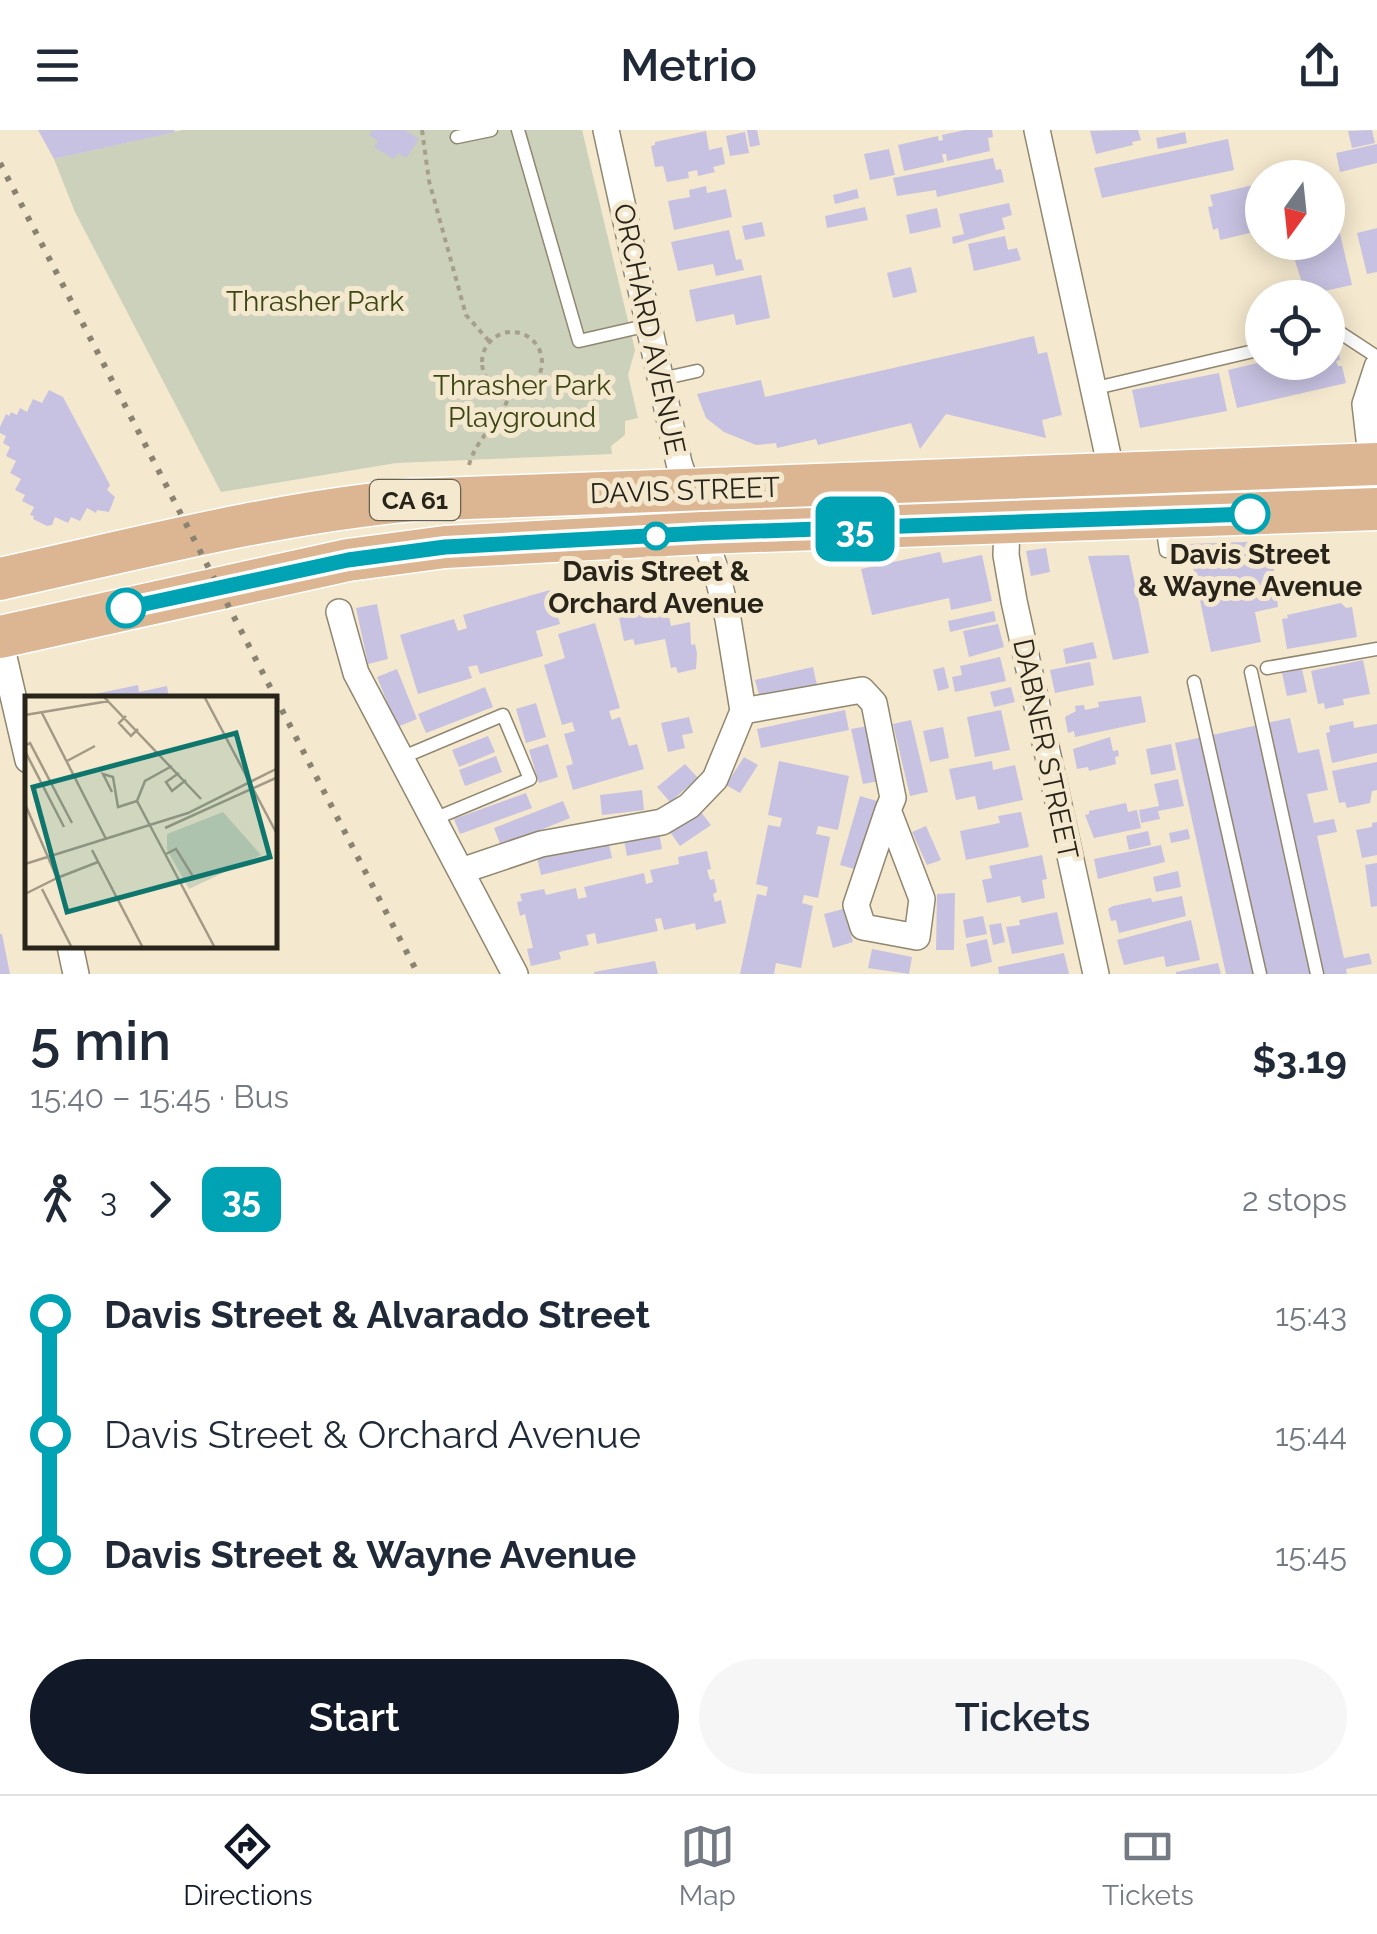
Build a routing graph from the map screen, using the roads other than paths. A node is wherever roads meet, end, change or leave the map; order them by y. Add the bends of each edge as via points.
1 (492, 130) edge
2 (518, 130) edge
3 (606, 130) edge
4 (1038, 130) edge
5 (457, 137) dead end
6 (649, 325) junction
7 (1345, 336) edge
8 (1245, 353) edge
9 (1377, 357) edge
10 (1377, 367) edge
11 (697, 371) dead end
12 (661, 379) junction
13 (1096, 388) junction
14 (1112, 474) junction
15 (1375, 476) edge
16 (686, 490) junction
17 (1377, 509) edge
18 (1007, 523) junction
19 (702, 533) junction
20 (0, 579) edge
21 (339, 612) dead end
22 (0, 638) edge
23 (1377, 649) edge
24 (1268, 668) dead end
25 (1252, 672) dead end
26 (1194, 682) dead end
27 (743, 711) junction
28 (25, 747) edge
29 (401, 758) junction
30 (888, 810) dead end
31 (434, 819) junction
32 (461, 872) junction
33 (71, 949) edge
34 (76, 974) edge
35 (515, 974) edge
36 (1096, 974) edge
37 (1260, 974) edge
38 (1317, 974) edge

1 - 5 lane
2 - 6 lane via 579,342
3 - 6 street, ORCHARD AVENUE
4 - 13 street
6 - 12 street, ORCHARD AVENUE
7 - 9 lane
8 - 13 lane
10 - 15 street via 1364,404
11 - 12 lane
12 - 16 street, ORCHARD AVENUE
13 - 14 street
14 - 15 main road, DAVIS STREET / CA 61
14 - 16 main road, DAVIS STREET / CA 61
16 - 19 street, ORCHARD AVENUE
16 - 20 main road, DAVIS STREET / CA 61 via 359,505
17 - 18 main road, DAVIS STREET / CA 61 via 1164,534
18 - 19 main road, DAVIS STREET / CA 61 via 815,539
18 - 36 street, DABNER STREET via 1014,601
19 - 22 main road, DAVIS STREET / CA 61 via 445,547 348,560
19 - 27 street, ORCHARD AVENUE via 728,619
21 - 29 street via 356,673
22 - 28 street
23 - 24 lane
25 - 38 lane
26 - 37 lane
27 - 30 street via 862,690 874,703 893,798
27 - 32 street via 715,779 662,822 541,844
29 - 31 street
29 - 31 lane via 504,715 530,779
31 - 32 street
32 - 35 street
33 - 34 street

